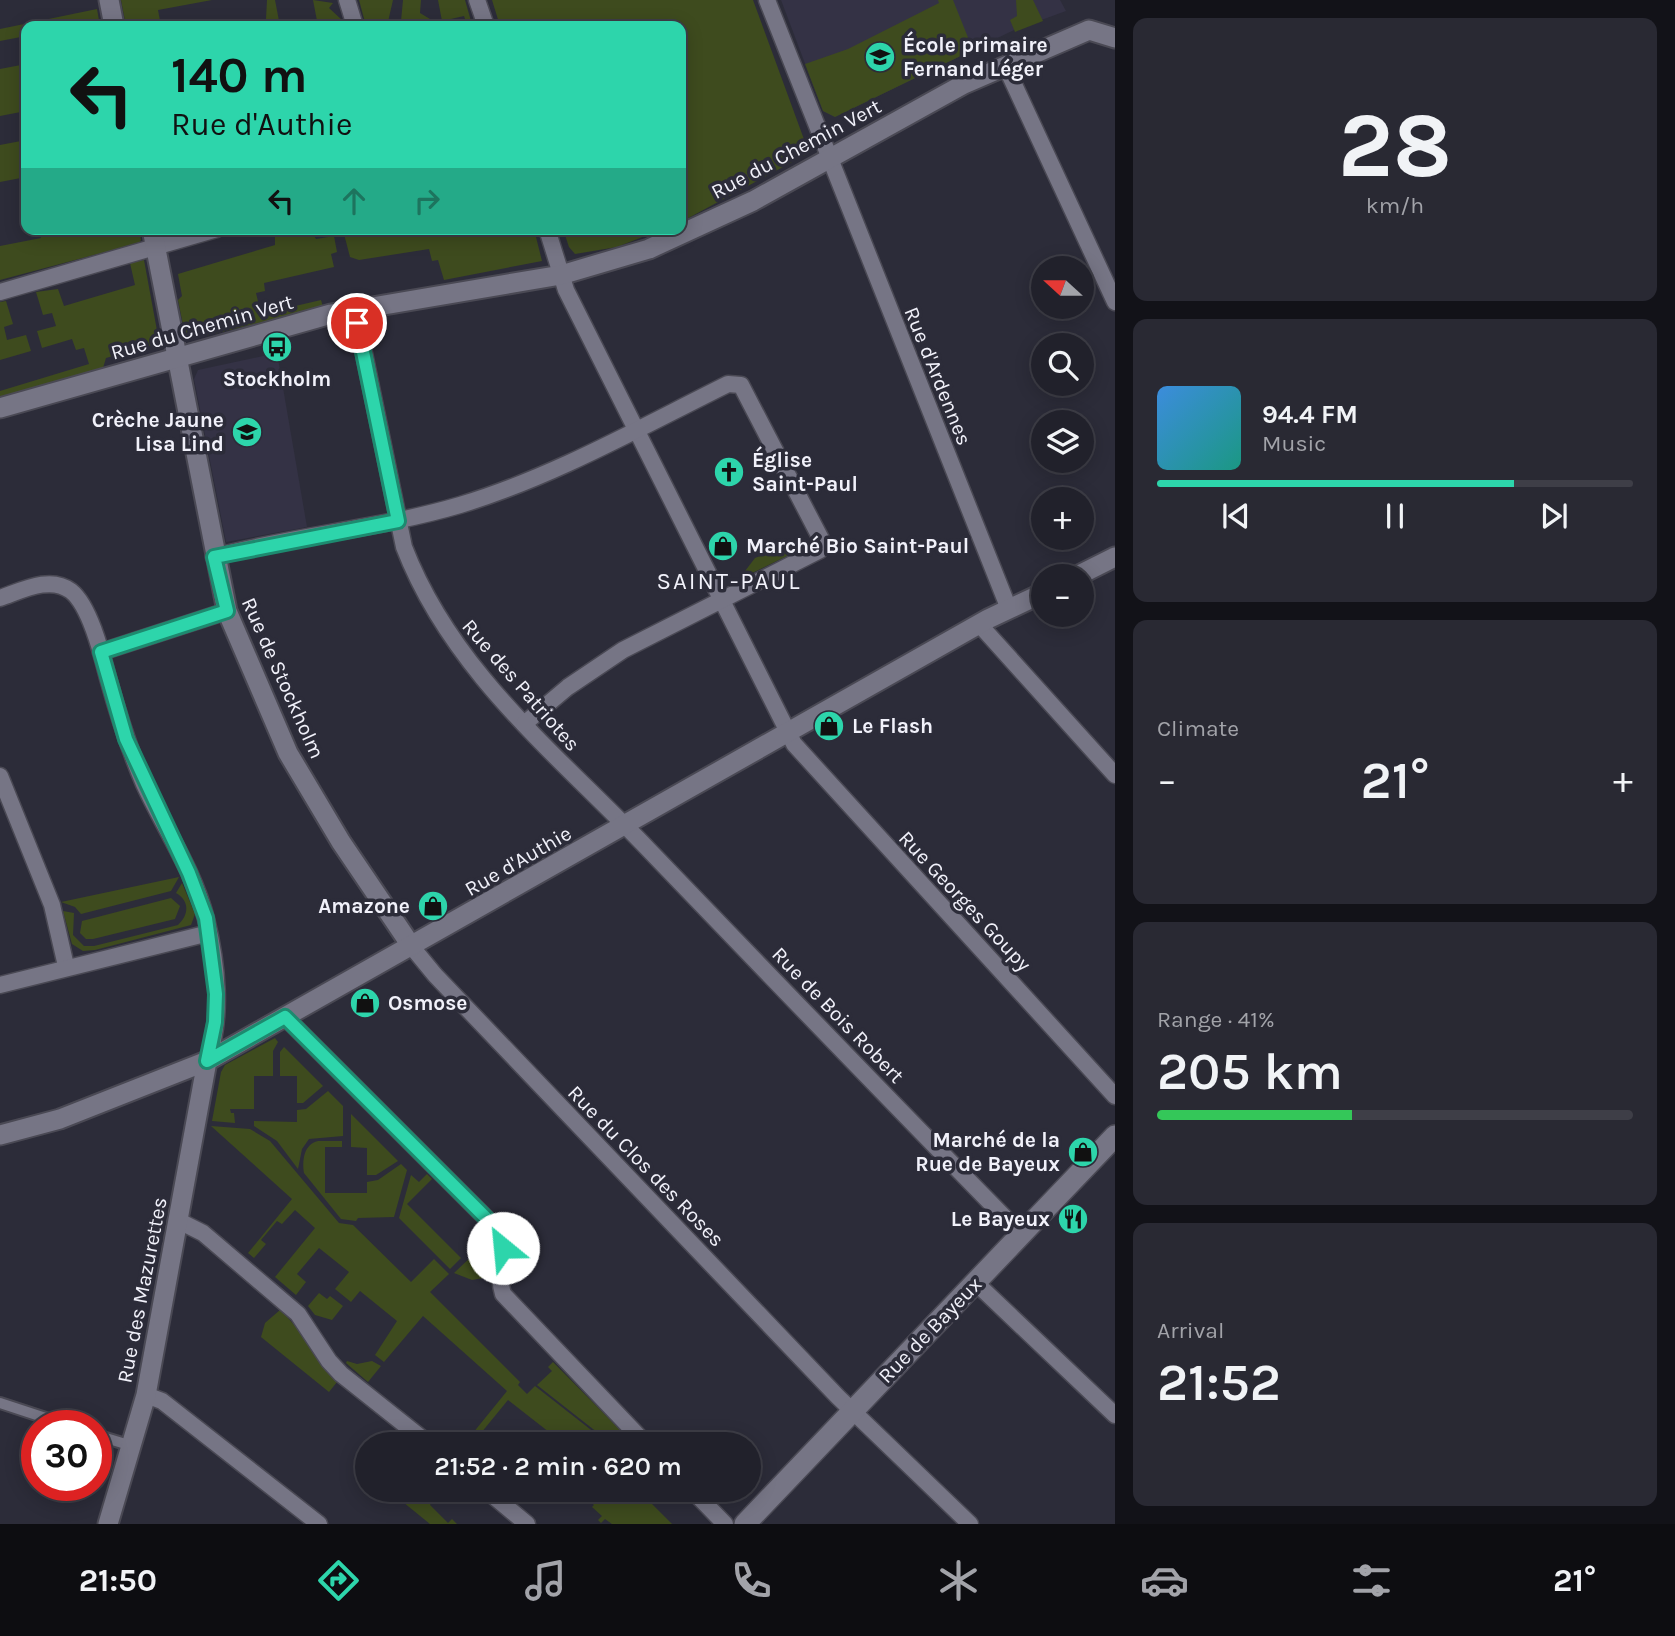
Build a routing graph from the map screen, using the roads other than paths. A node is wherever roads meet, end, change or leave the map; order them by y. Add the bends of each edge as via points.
1 (109, 0) edge
2 (347, 0) edge
3 (478, 0) edge
4 (767, 0) edge
5 (113, 21) edge
6 (353, 21) edge
7 (484, 21) edge
8 (1115, 38) edge
9 (1005, 65) junction
10 (829, 159) junction
11 (686, 232) edge
12 (179, 235) edge
13 (549, 235) edge
14 (679, 235) edge
15 (154, 239) edge
16 (561, 275) junction
17 (0, 292) edge
18 (1115, 302) edge
19 (355, 310) junction
20 (176, 357) junction
21 (0, 408) edge
22 (635, 430) junction
23 (398, 521) junction
24 (214, 557) junction
25 (1115, 557) edge
26 (1094, 568) edge
27 (0, 598) edge
28 (1031, 599) edge
29 (721, 600) junction
30 (1009, 609) junction
31 (227, 611) junction
32 (979, 624) junction
33 (101, 652) junction
34 (524, 723) junction
35 (788, 733) junction
36 (1115, 775) edge
37 (0, 776) edge
38 (624, 826) junction
39 (209, 933) junction
40 (412, 947) junction
41 (66, 966) junction
42 (0, 985) edge
43 (285, 1017) junction
44 (207, 1061) junction
45 (1115, 1096) edge
46 (0, 1135) edge
47 (1115, 1136) edge
48 (179, 1221) junction
49 (1021, 1234) junction
50 (975, 1282) junction
51 (146, 1395) junction
52 (0, 1403) edge
53 (21, 1410) edge
54 (852, 1411) junction
55 (1115, 1415) edge
56 (414, 1432) edge
57 (635, 1432) edge
58 (112, 1440) edge
59 (132, 1447) junction
60 (501, 1502) edge
61 (704, 1502) edge
62 (108, 1524) edge
63 (319, 1524) edge
64 (527, 1524) edge
65 (725, 1524) edge
66 (745, 1524) edge
67 (970, 1524) edge

1 - 5 street
2 - 6 street
3 - 7 street
4 - 10 street, Rue d'Ardennes
8 - 9 street, Rue du Chemin Vert via 1089,30
9 - 10 street, Rue du Chemin Vert
9 - 18 street
10 - 11 street, Rue du Chemin Vert
10 - 30 street, Rue d'Ardennes
12 - 15 street
13 - 16 street, Rue Georges Goupy
14 - 16 street, Rue du Chemin Vert via 649,249
15 - 17 street
15 - 20 street, Rue de Stockholm
16 - 19 street, Rue du Chemin Vert
16 - 22 street, Rue Georges Goupy
19 - 20 street, Rue du Chemin Vert
19 - 23 street, Rue des Patriotes
20 - 21 street, Rue du Chemin Vert
20 - 24 street, Rue de Stockholm
22 - 23 street via 511,488
22 - 29 street, Rue Georges Goupy
22 - 29 street via 727,384 741,385 821,539 816,554
23 - 24 street
23 - 34 street, Rue des Patriotes via 414,573 447,634
24 - 31 street, Rue de Stockholm
25 - 26 street
27 - 33 street via 45,584 67,588 79,600
28 - 30 street, Rue d'Authie
29 - 34 street via 598,666
29 - 35 street, Rue Georges Goupy
30 - 32 street, Rue d'Authie
31 - 33 street
31 - 40 street, Rue de Stockholm via 288,753
32 - 35 street, Rue d'Authie
32 - 36 street
33 - 39 street via 126,739 198,895
34 - 38 street, Rue des Patriotes
35 - 38 street, Rue d'Authie
35 - 45 street, Rue Georges Goupy
37 - 41 street via 52,905
38 - 40 street, Rue d'Authie
38 - 49 street, Rue de Bois Robert
39 - 41 street
39 - 44 street via 216,994
40 - 43 street, Rue d'Authie
40 - 54 street, Rue du Clos des Roses
41 - 42 street
43 - 44 street, Rue d'Authie
43 - 57 street via 499,1231 503,1294
44 - 46 street, Rue d'Authie via 60,1119
44 - 48 street, Rue des Mazurettes
47 - 49 main road, Rue de Bayeux
48 - 51 street, Rue des Mazurettes
48 - 56 street via 203,1233 298,1314 341,1374
49 - 50 main road, Rue de Bayeux
50 - 54 main road, Rue de Bayeux
50 - 55 street
51 - 59 street, Rue des Mazurettes
51 - 63 street via 162,1401
52 - 53 street
54 - 66 main road, Rue de Bayeux
54 - 67 street, Rue du Clos des Roses
58 - 59 street
59 - 62 street, Rue des Mazurettes
60 - 64 street
61 - 65 street

